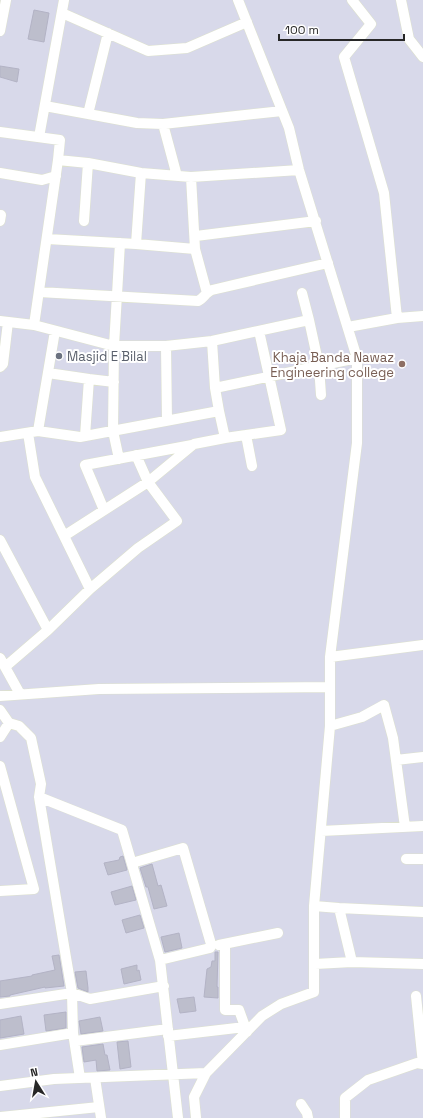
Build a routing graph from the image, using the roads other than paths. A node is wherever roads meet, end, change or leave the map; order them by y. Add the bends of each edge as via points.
1 (6, 0) edge
2 (64, 0) edge
3 (238, 0) edge
4 (352, 0) edge
5 (401, 0) edge
6 (62, 13) junction
7 (247, 22) junction
8 (0, 31) edge
9 (108, 33) junction
10 (423, 57) edge
11 (45, 106) junction
12 (282, 111) junction
13 (88, 114) junction
14 (163, 124) junction
15 (0, 132) edge
16 (39, 137) junction
17 (58, 160) junction
18 (88, 162) junction
19 (299, 170) junction
20 (0, 173) edge
21 (141, 174) junction
22 (56, 176) junction
23 (177, 176) junction
24 (191, 177) junction
25 (0, 215) edge
26 (0, 221) edge
27 (84, 221) dead end
28 (316, 221) junction
29 (196, 236) junction
30 (47, 239) junction
31 (120, 243) junction
32 (136, 244) junction
33 (196, 249) junction
34 (328, 263) junction
35 (39, 292) junction
36 (207, 293) junction
37 (302, 293) dead end
38 (117, 296) junction
39 (423, 316) edge
40 (397, 318) junction
41 (309, 320) junction
42 (4, 321) edge
43 (34, 325) junction
44 (348, 327) junction
45 (55, 331) junction
46 (259, 331) junction
47 (212, 341) junction
48 (114, 346) junction
49 (166, 346) junction
50 (357, 358) junction
51 (319, 366) junction
52 (0, 367) edge
53 (48, 373) junction
54 (269, 376) junction
55 (89, 379) junction
56 (114, 382) junction
57 (215, 388) junction
58 (320, 395) dead end
59 (219, 410) junction
60 (167, 421) junction
61 (38, 431) junction
62 (113, 431) junction
63 (28, 433) junction
64 (246, 435) junction
65 (84, 436) junction
66 (0, 437) edge
67 (225, 438) junction
68 (194, 444) junction
69 (136, 455) junction
70 (119, 458) junction
71 (252, 466) dead end
72 (148, 482) junction
73 (104, 510) junction
74 (64, 536) junction
75 (0, 540) edge
76 (90, 589) junction
77 (48, 630) junction
78 (423, 645) edge
79 (330, 657) junction
80 (0, 658) edge
81 (5, 667) junction
82 (330, 687) junction
83 (20, 694) junction
84 (0, 696) edge
85 (0, 710) edge
86 (10, 723) junction
87 (330, 726) junction
88 (0, 737) edge
89 (423, 757) edge
90 (396, 760) junction
91 (0, 766) edge
92 (39, 797) junction
93 (423, 826) edge
94 (405, 827) junction
95 (321, 831) junction
96 (406, 859) dead end
97 (423, 859) edge
98 (132, 863) junction
99 (0, 891) edge
100 (314, 906) junction
101 (339, 908) junction
102 (423, 912) edge
103 (278, 934) dead end
104 (225, 944) junction
105 (212, 946) junction
106 (160, 960) junction
107 (352, 962) junction
108 (315, 964) junction
109 (423, 964) edge
110 (164, 986) junction
111 (72, 993) junction
112 (416, 996) dead end
113 (0, 1004) edge
114 (246, 1029) junction
115 (168, 1033) junction
116 (74, 1037) junction
117 (0, 1045) edge
118 (423, 1064) edge
119 (206, 1073) junction
120 (173, 1075) junction
121 (80, 1078) junction
122 (95, 1078) junction
123 (0, 1086) edge
124 (301, 1104) dead end
125 (99, 1106) junction
126 (0, 1117) edge
127 (101, 1118) edge
128 (178, 1118) edge
129 (196, 1118) edge
130 (308, 1118) edge
131 (345, 1118) edge

1 - 8 street
2 - 6 street
3 - 7 street
4 - 40 street via 371,24 344,57 384,193
5 - 10 street via 409,39
6 - 9 street
6 - 11 street
7 - 9 street via 187,48 148,51
7 - 12 street
9 - 13 street
11 - 13 street
11 - 16 street
12 - 14 street
12 - 19 street via 289,128
13 - 14 street via 137,123
14 - 23 street
15 - 16 street
16 - 17 street via 60,140
17 - 18 street
17 - 22 street
18 - 21 street
18 - 27 street
19 - 24 street
19 - 28 street
20 - 22 street via 42,180
21 - 23 street
21 - 32 street
22 - 30 street
23 - 24 street
24 - 29 street
25 - 26 street
28 - 29 street
28 - 34 street
29 - 33 street
30 - 31 street
30 - 35 street
31 - 32 street
31 - 38 street
32 - 33 street
33 - 36 street
34 - 36 street
34 - 44 street
35 - 38 street
35 - 43 street
36 - 38 street via 198,301
37 - 41 street
38 - 48 street
39 - 40 street
40 - 44 street
41 - 46 street
41 - 51 street
42 - 43 street
42 - 52 street via 3,364
43 - 45 street
44 - 50 street
45 - 48 street
45 - 53 street
46 - 47 street
46 - 54 street
47 - 49 street
47 - 57 street
48 - 49 street
48 - 56 street
49 - 60 street
50 - 51 street
50 - 79 street via 357,443
51 - 54 street
51 - 58 street
53 - 55 street
53 - 61 street
54 - 57 street
54 - 64 street via 281,430
55 - 56 street
55 - 65 street
56 - 62 street
57 - 59 street
59 - 60 street
59 - 67 street
60 - 62 street
61 - 63 street
61 - 65 street
62 - 65 street
62 - 70 street
63 - 66 street
63 - 74 street via 35,477
64 - 67 street
64 - 71 street
67 - 68 street
68 - 69 street
68 - 72 street
69 - 70 street
69 - 72 street
70 - 73 street via 85,465
72 - 73 street
72 - 76 street via 177,521 138,548
73 - 74 street
74 - 76 street
75 - 77 street
76 - 77 street
77 - 81 street
78 - 79 street
79 - 82 street
80 - 81 street
81 - 83 street
82 - 83 street via 99,689
82 - 87 street
83 - 84 street
85 - 86 street
86 - 88 street
86 - 92 street via 20,726 31,738 41,784
87 - 90 street via 362,717 384,705
87 - 95 street
89 - 90 street
90 - 94 street
91 - 99 street via 34,889
92 - 98 street via 122,830
92 - 111 street
93 - 94 street
94 - 95 street
95 - 100 street
96 - 97 street
98 - 105 street via 183,848
98 - 106 street
100 - 101 street
100 - 108 street
101 - 102 street
101 - 107 street
103 - 104 street
104 - 105 street
104 - 114 street via 225,1010 239,1010
105 - 106 street
106 - 110 street
107 - 108 street
107 - 109 street
108 - 114 street via 314,992 281,1004
110 - 111 street via 90,999
110 - 115 street
111 - 113 street
111 - 116 street
112 - 118 street
114 - 115 street
114 - 119 street
115 - 116 street
115 - 120 street
116 - 117 street
116 - 121 street
118 - 131 street via 417,1063 368,1080 345,1098
119 - 120 street
119 - 129 street via 194,1097
120 - 122 street
120 - 128 street
121 - 122 street
121 - 123 street
122 - 125 street
124 - 130 street
125 - 126 street
125 - 127 street

